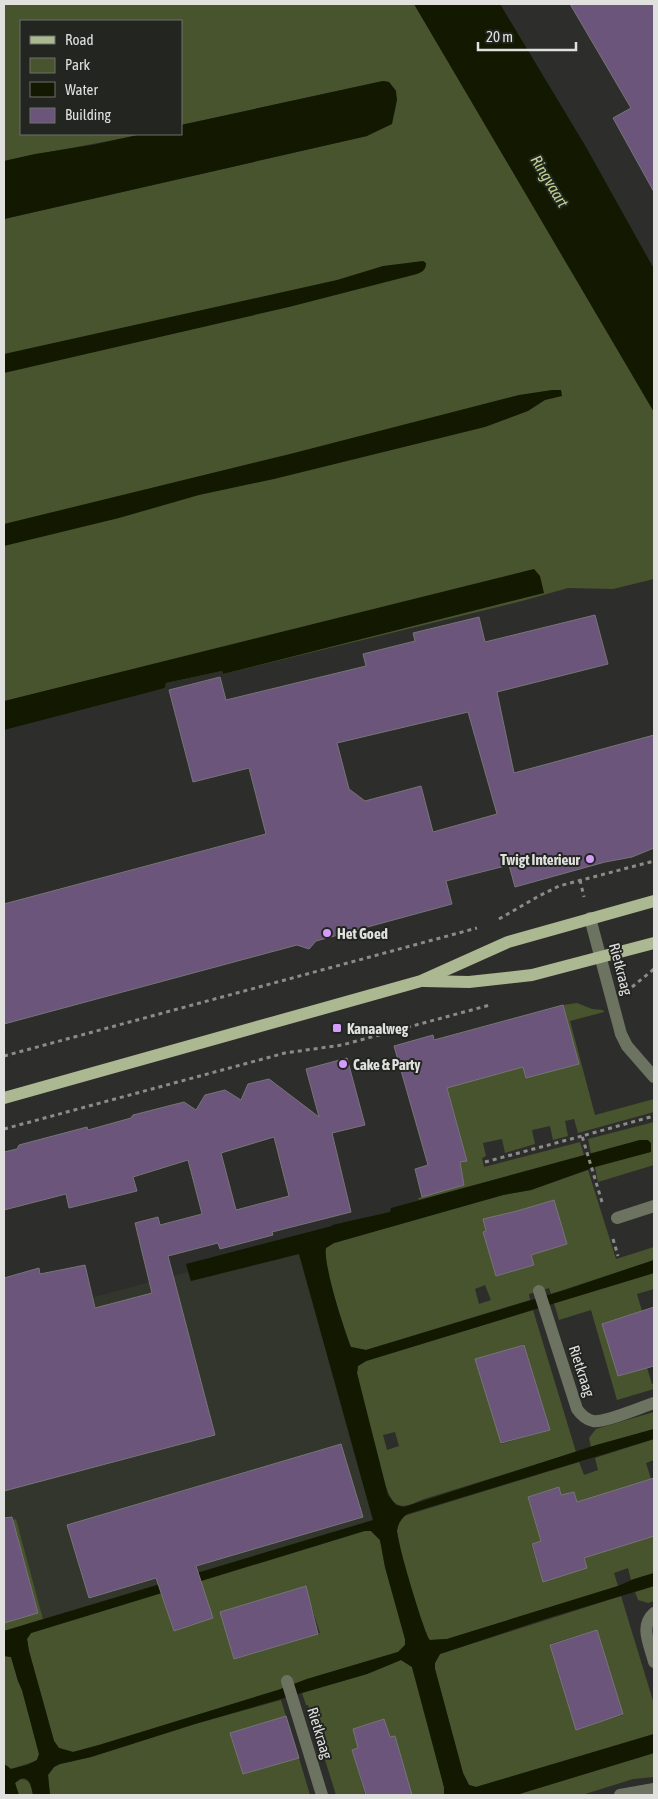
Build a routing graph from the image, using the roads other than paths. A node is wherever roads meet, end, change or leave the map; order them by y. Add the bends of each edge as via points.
1 (654, 901) edge
2 (590, 918) junction
3 (654, 943) edge
4 (600, 957) junction
5 (421, 981) junction
6 (654, 1077) edge
7 (4, 1098) edge
8 (654, 1206) edge
9 (617, 1218) dead end
10 (539, 1291) dead end
11 (654, 1404) edge
12 (654, 1613) edge
13 (654, 1662) edge
14 (287, 1680) dead end
15 (654, 1789) edge
16 (322, 1795) edge
17 (620, 1795) edge

1 - 2 main road
2 - 4 street, Rietkraag
2 - 5 main road via 508,942
3 - 4 main road
4 - 5 main road via 503,980
4 - 6 street, Rietkraag via 621,1034 627,1046
5 - 7 main road
8 - 9 street
10 - 11 street, Rietkraag via 577,1410 585,1418 600,1421
12 - 13 street via 645,1629
14 - 16 street, Rietkraag
15 - 17 street

